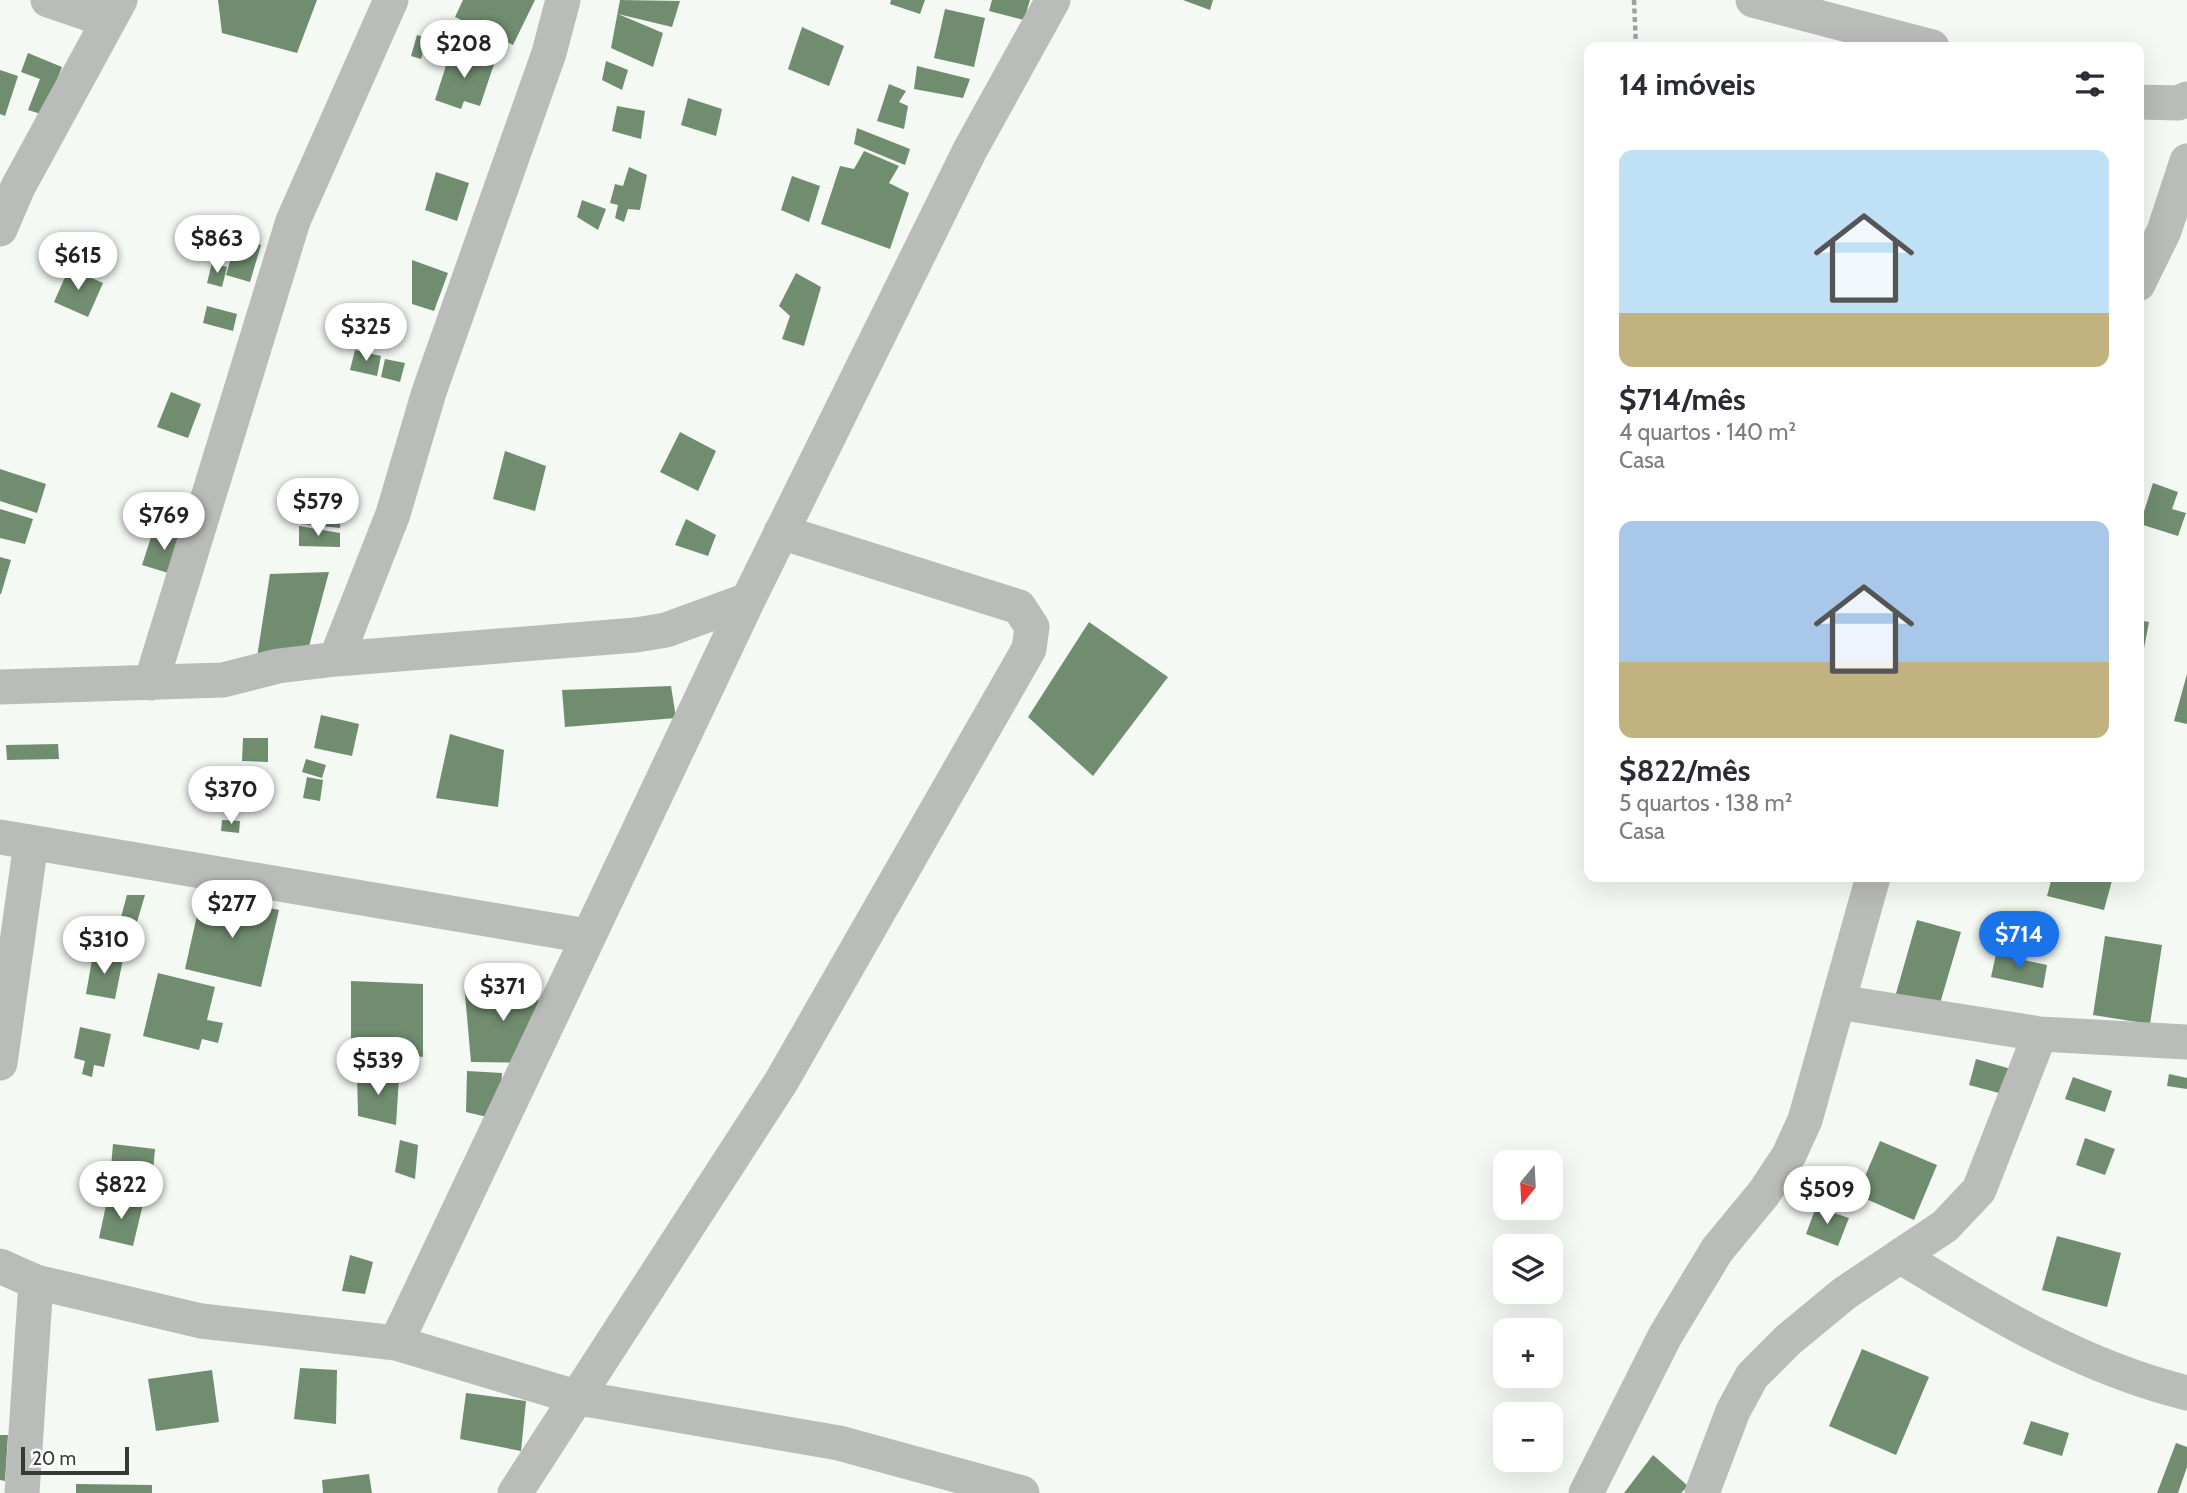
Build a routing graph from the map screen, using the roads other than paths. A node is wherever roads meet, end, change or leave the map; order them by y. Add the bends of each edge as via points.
1 (48, 0) edge
2 (391, 0) edge
3 (563, 0) edge
4 (1053, 0) edge
5 (1753, 0) edge
6 (114, 10) edge
7 (1913, 42) edge
8 (2187, 99) edge
9 (2144, 102) edge
10 (2187, 161) edge
11 (0, 229) edge
12 (2144, 272) edge
13 (781, 533) junction
14 (748, 600) junction
15 (336, 659) junction
16 (151, 683) junction
17 (0, 687) edge
18 (15, 840) edge
19 (1872, 882) edge
20 (587, 936) junction
21 (1838, 1002) junction
22 (2040, 1034) junction
23 (2187, 1042) edge
24 (0, 1063) edge
25 (1900, 1256) junction
26 (0, 1266) edge
27 (36, 1282) junction
28 (396, 1343) junction
29 (2187, 1393) edge
30 (579, 1398) junction
31 (22, 1493) edge
32 (515, 1493) edge
33 (1021, 1493) edge
34 (1586, 1493) edge
35 (1702, 1493) edge

1 - 6 street
2 - 16 street via 293,221
3 - 15 street via 538,86 429,392 393,514
4 - 13 street via 970,150
5 - 7 street
6 - 11 street
8 - 9 street
10 - 12 street via 2164,231
13 - 14 street
13 - 30 street via 1019,607 1031,627 1028,649 781,1082
14 - 15 street via 666,630 636,635
14 - 20 street
15 - 16 street via 278,666 223,680
16 - 17 street
18 - 20 street
18 - 24 street
19 - 21 street
20 - 28 street
21 - 22 street
21 - 34 street via 1805,1120 1789,1155 1764,1194 1717,1250 1665,1336
22 - 23 street
22 - 25 street via 1979,1190 1945,1226
25 - 29 street via 2009,1323 2065,1350 2099,1366
25 - 35 street via 1845,1293 1752,1376
26 - 27 street
27 - 28 street via 233,1327
27 - 31 street
28 - 30 street
30 - 32 street
30 - 33 street via 839,1443

